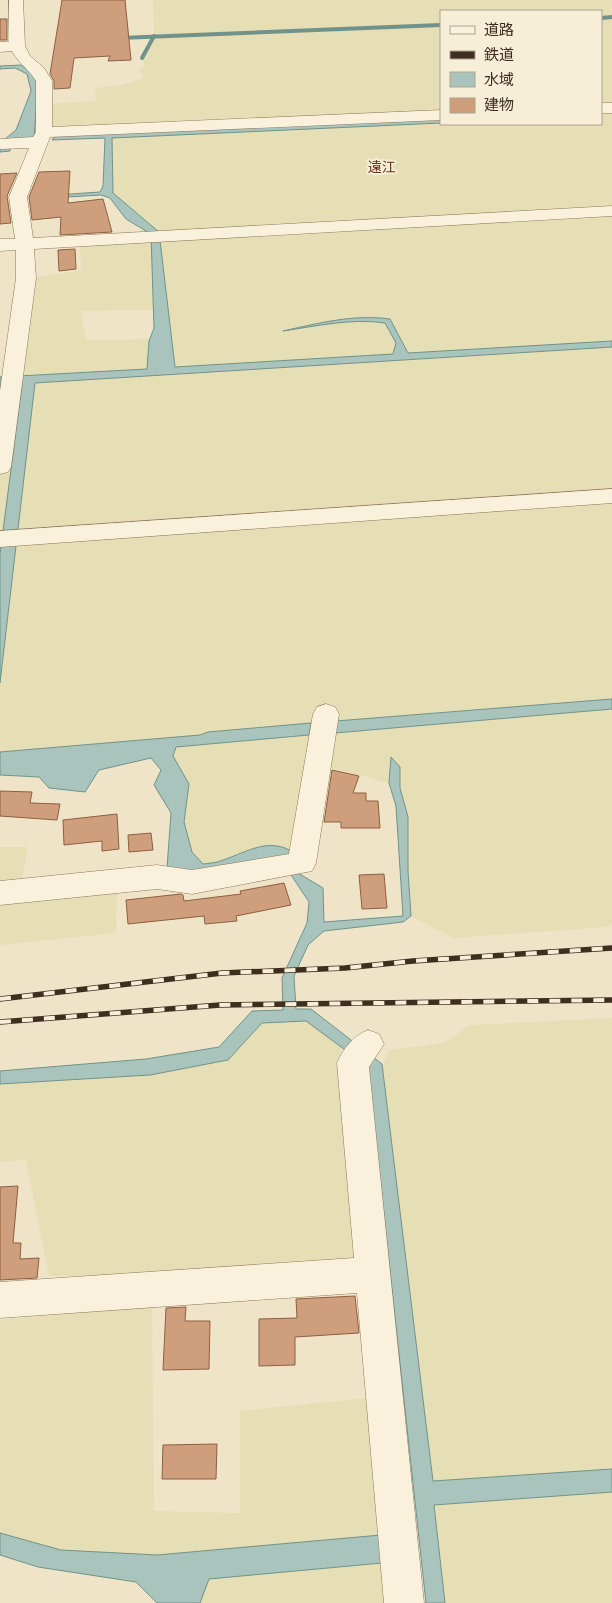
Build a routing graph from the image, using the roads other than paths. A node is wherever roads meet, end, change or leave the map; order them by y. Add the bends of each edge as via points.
1 (16, 0) edge
2 (9, 47) edge
3 (440, 115) edge
4 (42, 137) junction
5 (8, 143) edge
6 (612, 211) edge
7 (25, 243) junction
8 (0, 245) edge
9 (0, 467) edge
10 (612, 496) edge
11 (11, 538) edge
12 (325, 723) dead end
13 (0, 893) edge
14 (360, 1053) dead end
15 (373, 1274) junction
16 (0, 1300) edge
17 (404, 1603) edge

1 - 2 street
2 - 4 street via 38,71 44,81
3 - 4 street
4 - 5 street
4 - 7 street via 18,197
6 - 7 street
7 - 8 street
7 - 9 street via 26,278
10 - 11 street
12 - 13 street via 302,863 192,882 157,877
14 - 15 street
15 - 16 street
15 - 17 street

